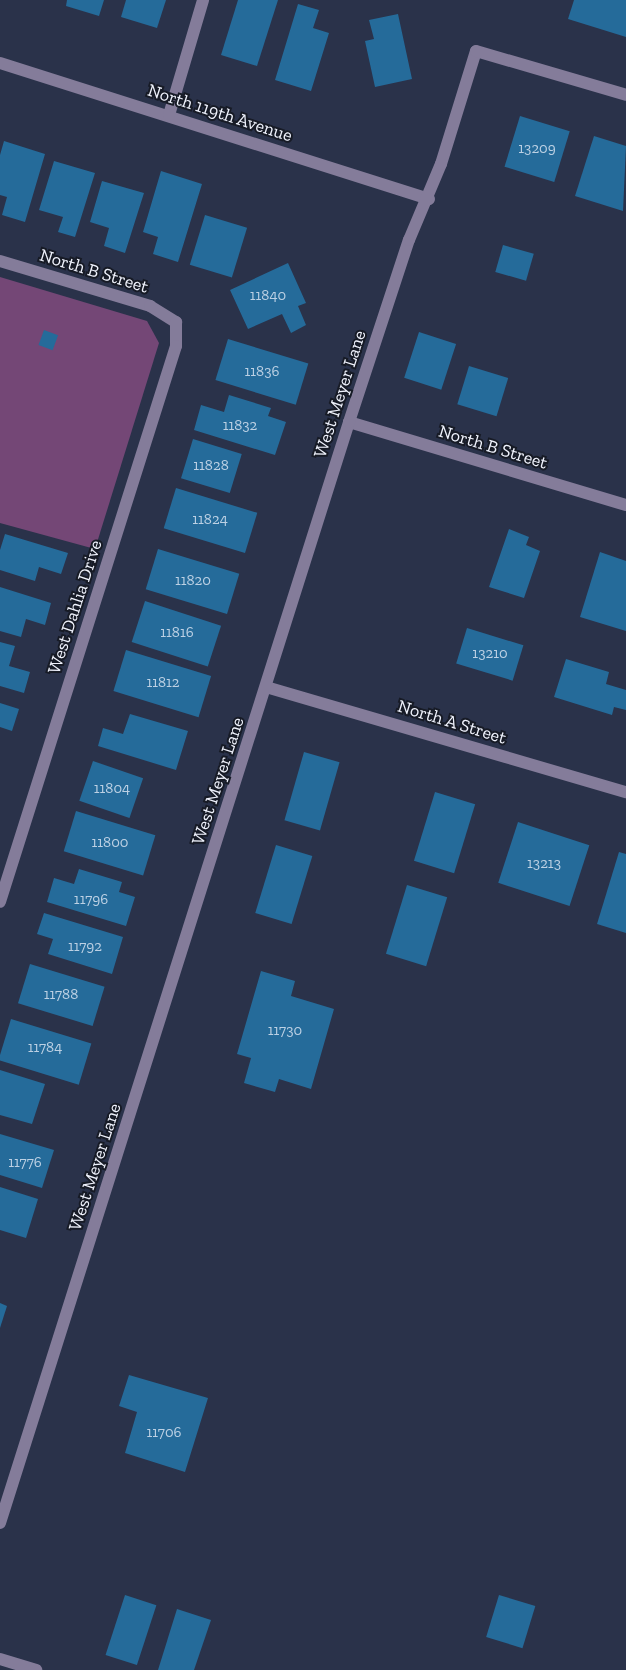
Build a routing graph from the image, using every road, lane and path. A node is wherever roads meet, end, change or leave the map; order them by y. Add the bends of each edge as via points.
1 (203, 0) edge
2 (0, 63) edge
3 (626, 95) edge
4 (169, 115) junction
5 (429, 199) junction
6 (0, 261) edge
7 (176, 322) joint
8 (349, 422) junction
9 (626, 505) edge
10 (266, 687) junction
11 (626, 792) edge
12 (0, 902) edge
13 (0, 1523) edge
14 (0, 1659) edge
15 (36, 1670) edge

1 - 4 street
2 - 4 street, North 119th Avenue
3 - 5 street, West Meyer Lane via 476,51
4 - 5 street, North 119th Avenue
5 - 8 street, West Meyer Lane via 409,240
6 - 7 street, North B Street via 150,306
7 - 12 street, West Dahlia Drive via 173,356
8 - 9 street, North B Street
8 - 10 street, West Meyer Lane
10 - 11 street, North A Street
10 - 13 street, West Meyer Lane
14 - 15 street

